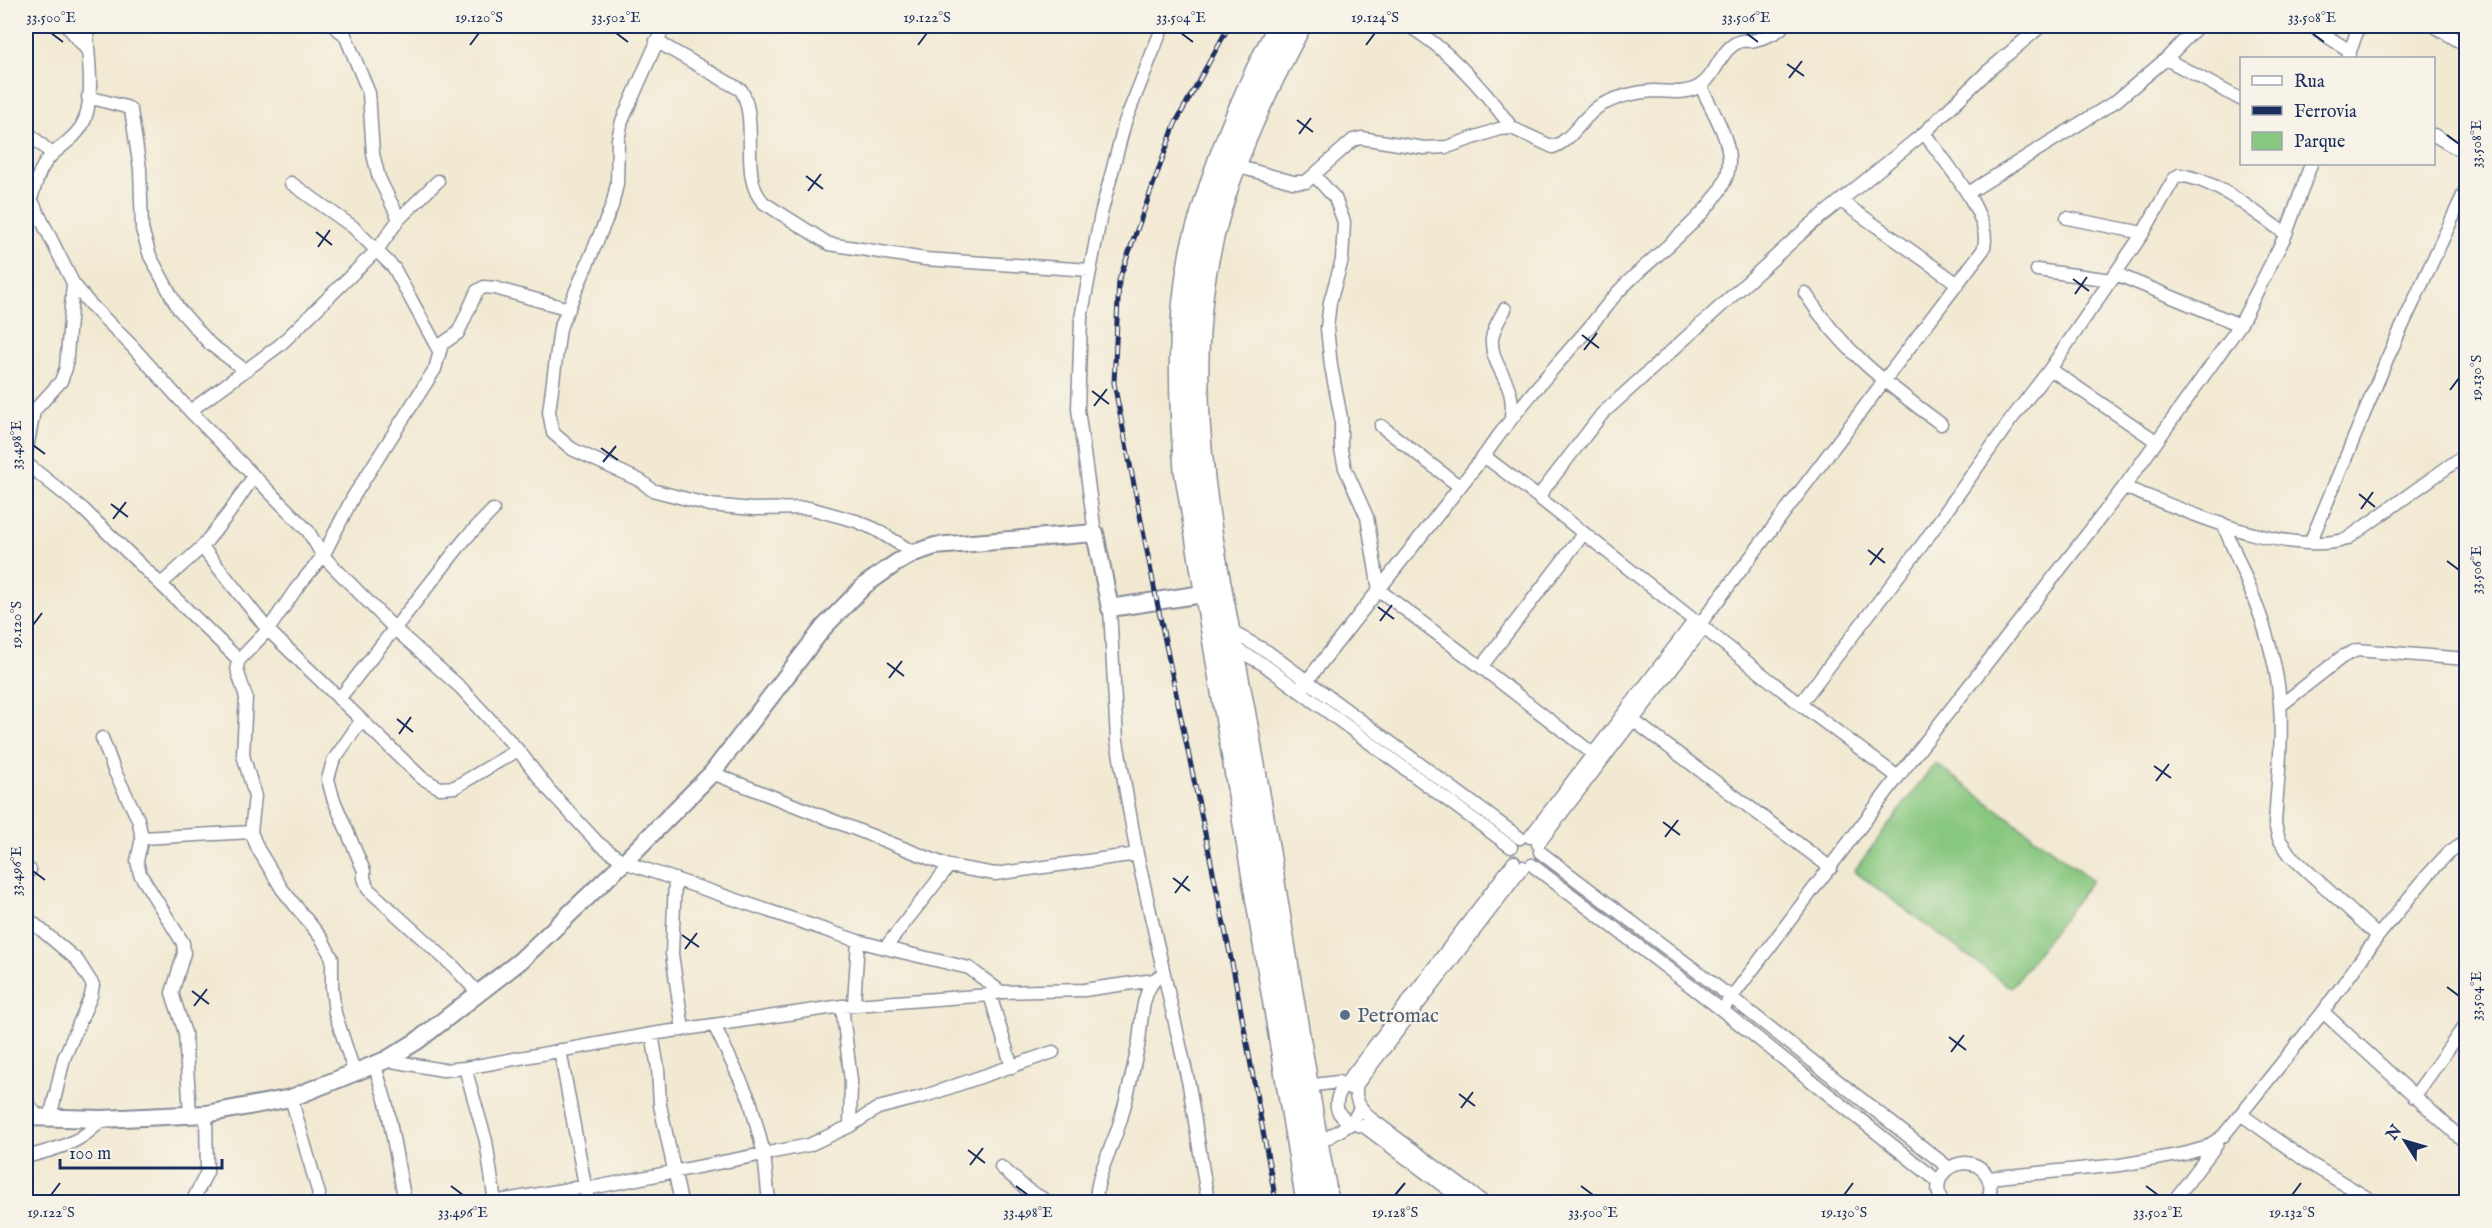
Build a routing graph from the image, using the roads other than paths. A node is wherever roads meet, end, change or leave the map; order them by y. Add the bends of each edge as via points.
1 (67, 26) edge
2 (87, 26) edge
3 (334, 26) edge
4 (664, 26) edge
5 (1163, 26) edge
6 (1279, 26) edge
7 (1300, 26) edge
8 (1409, 26) edge
9 (1782, 26) edge
10 (2041, 26) edge
11 (2198, 26) edge
12 (2311, 26) edge
13 (2359, 26) edge
14 (2434, 26) edge
15 (656, 41) junction
16 (2466, 45) edge
17 (87, 50) junction
18 (2349, 55) edge
19 (2166, 59) junction
20 (1701, 86) junction
21 (88, 97) junction
22 (2240, 99) edge
23 (1512, 128) junction
24 (26, 131) edge
25 (1924, 134) junction
26 (2435, 136) edge
27 (52, 154) junction
28 (2466, 154) edge
29 (2311, 165) edge
30 (1236, 166) junction
31 (1315, 176) junction
32 (438, 181) dead end
33 (291, 183) dead end
34 (2466, 189) edge
35 (1968, 193) junction
36 (28, 198) edge
37 (1841, 201) junction
38 (2067, 218) dead end
39 (399, 219) junction
40 (2143, 233) junction
41 (2286, 234) junction
42 (377, 249) junction
43 (1090, 270) junction
44 (2037, 270) dead end
45 (2114, 277) junction
46 (73, 283) junction
47 (1958, 284) junction
48 (1805, 293) dead end
49 (568, 309) junction
50 (1505, 309) dead end
51 (2240, 325) junction
52 (439, 351) junction
53 (2050, 369) junction
54 (245, 370) junction
55 (1884, 383) junction
56 (190, 411) junction
57 (1511, 417) junction
58 (1941, 424) dead end
59 (1381, 426) dead end
60 (2156, 441) junction
61 (26, 453) edge
62 (2466, 454) edge
63 (1484, 456) junction
64 (26, 463) edge
65 (254, 476) junction
66 (1459, 486) junction
67 (2124, 488) junction
68 (1538, 497) junction
69 (493, 510) dead end
70 (2223, 525) junction
71 (1584, 532) junction
72 (1095, 533) junction
73 (2310, 543) junction
74 (202, 547) junction
75 (914, 553) junction
76 (323, 556) junction
77 (161, 584) junction
78 (1379, 590) junction
79 (1214, 593) junction
80 (1110, 608) junction
81 (1699, 624) junction
82 (268, 630) junction
83 (396, 630) junction
84 (1232, 640) junction
85 (2466, 659) edge
86 (239, 660) junction
87 (1481, 667) junction
88 (1308, 680) junction
89 (1299, 691) junction
90 (339, 699) junction
91 (1800, 704) junction
92 (2281, 705) junction
93 (361, 721) junction
94 (1634, 721) junction
95 (102, 738) dead end
96 (518, 750) junction
97 (1593, 753) junction
98 (712, 773) junction
99 (1898, 777) junction
100 (251, 832) junction
101 (142, 838) junction
102 (2466, 841) edge
103 (1528, 844) junction
104 (1137, 854) junction
105 (624, 862) junction
106 (1523, 865) junction
107 (949, 866) junction
108 (1831, 868) junction
109 (675, 879) junction
110 (26, 917) edge
111 (2378, 936) junction
112 (858, 941) junction
113 (885, 948) junction
114 (1159, 976) junction
115 (478, 993) junction
116 (996, 993) junction
117 (1732, 998) junction
118 (848, 1005) junction
119 (1722, 1010) junction
120 (2323, 1012) junction
121 (714, 1025) junction
122 (2465, 1028) edge
123 (683, 1030) junction
124 (652, 1034) junction
125 (560, 1050) junction
126 (1053, 1052) dead end
127 (380, 1063) junction
128 (1012, 1067) junction
129 (465, 1068) junction
130 (355, 1074) junction
131 (1345, 1085) junction
132 (1307, 1086) junction
133 (1355, 1094) junction
134 (2414, 1097) junction
135 (291, 1098) junction
136 (26, 1101) edge
137 (1360, 1108) junction
138 (198, 1114) junction
139 (2242, 1115) junction
140 (38, 1118) edge
141 (102, 1119) junction
142 (1352, 1123) junction
143 (850, 1126) junction
144 (2223, 1136) junction
145 (2466, 1143) edge
146 (1317, 1144) junction
147 (26, 1146) edge
148 (764, 1154) junction
149 (26, 1157) edge
150 (1001, 1167) dead end
151 (1949, 1168) junction
152 (673, 1173) junction
153 (1939, 1182) junction
154 (1989, 1183) junction
155 (586, 1187) junction
156 (2466, 1199) edge
157 (494, 1202) edge
158 (192, 1203) edge
159 (317, 1203) edge
160 (405, 1203) edge
161 (588, 1203) edge
162 (681, 1203) edge
163 (770, 1203) edge
164 (1048, 1203) edge
165 (1096, 1203) edge
166 (1208, 1203) edge
167 (1307, 1203) edge
168 (1329, 1203) edge
169 (1465, 1203) edge
170 (1483, 1203) edge
171 (1942, 1203) edge
172 (1986, 1203) edge
173 (1998, 1203) edge
174 (2173, 1203) edge
175 (2374, 1203) edge
176 (2463, 1203) edge

1 - 17 street
2 - 17 street
3 - 39 street via 345,35 369,93 373,154 379,178
4 - 15 street
5 - 43 street via 1125,122
6 - 79 highway via 1232,124 1214,173 1191,250 1183,306 1179,395 1185,470
7 - 30 highway via 1274,74
8 - 23 street via 1426,36 1472,79
9 - 20 street via 1730,49
10 - 25 street via 1986,72
11 - 19 street
12 - 18 street
13 - 18 street
14 - 16 street
15 - 43 street via 741,90 749,113 756,195 828,244 925,259
15 - 49 street via 622,121 612,206
17 - 21 street
19 - 22 street
19 - 35 street via 2116,101
20 - 23 street via 1676,93 1632,93 1600,106 1562,144 1553,147
20 - 57 street via 1727,140 1729,169 1725,180 1680,236 1619,291
21 - 27 street via 85,119 76,133
21 - 54 street via 131,110 140,170 142,229 150,256 178,308 210,344
23 - 31 street via 1447,147 1424,148 1361,138 1353,140
24 - 27 street
25 - 35 street
25 - 37 street
26 - 28 street
27 - 36 street
29 - 41 street
30 - 31 street via 1293,182 1306,182
30 - 79 highway via 1216,226 1202,295 1198,344 1199,452 1211,532
31 - 78 street via 1335,198 1344,222 1342,260 1327,328 1341,418 1341,450 1367,518
32 - 39 street
33 - 42 street
34 - 73 street via 2387,359
35 - 47 street via 1987,242
36 - 46 street
37 - 47 street
37 - 68 street via 1602,414
38 - 40 street
39 - 42 street
40 - 41 street via 2179,175 2217,188
40 - 45 street
41 - 51 street
42 - 52 street via 394,268
42 - 54 street via 280,345
43 - 72 street via 1081,318 1078,409
44 - 45 street
45 - 51 street
45 - 53 street
46 - 56 street
46 - 61 street via 66,368 60,381 33,411
47 - 55 street
48 - 55 street via 1834,335
49 - 52 street via 513,291 484,287 477,291 458,333 442,344
49 - 75 street via 560,328 549,412 553,433 572,449 652,490 710,505 753,509 809,507 856,520
50 - 57 street via 1492,340 1513,395
51 - 60 street
52 - 76 street via 435,369 353,497
53 - 60 street
53 - 91 street
54 - 56 street
55 - 58 street
55 - 81 street
56 - 65 street
57 - 63 street
59 - 66 street
60 - 67 street
62 - 73 street via 2347,539
63 - 66 street
63 - 68 street
64 - 77 street via 83,509
65 - 74 street
65 - 76 street via 308,531
66 - 78 street
67 - 70 street
67 - 99 street
68 - 71 street
69 - 83 street via 465,539
70 - 73 street via 2288,542
70 - 92 street via 2267,632
71 - 81 street
71 - 87 street
72 - 75 street via 935,546
72 - 80 street
74 - 77 street
74 - 82 street
75 - 98 street via 865,585 824,627
76 - 82 street
76 - 83 street
77 - 86 street
78 - 87 street
78 - 88 street
79 - 80 street
79 - 84 highway
79 - 167 highway
80 - 104 street via 1117,741
81 - 91 street
81 - 94 street
81 - 97 street
82 - 86 street
82 - 90 street
83 - 90 street
83 - 96 street via 461,688
84 - 88 street via 1268,652
84 - 89 street
84 - 132 highway
85 - 92 street via 2357,650 2342,657
86 - 100 street via 238,673 246,697 243,755 255,796
87 - 97 street
88 - 89 street
88 - 103 street
89 - 103 street
90 - 93 street
91 - 99 street
92 - 111 street via 2275,824 2279,839 2299,863
93 - 96 street via 422,778 440,788 455,787
93 - 115 street via 333,761 328,779 364,871 363,878 368,889
94 - 103 street
94 - 108 street
95 - 101 street via 138,819
96 - 105 street via 598,843
97 - 103 street
98 - 105 street
98 - 107 street
99 - 108 street
100 - 101 street
100 - 130 street via 282,889 322,939 332,958 335,1013
101 - 138 street via 137,861 140,874 183,943 184,953 172,993 185,1033
102 - 111 street via 2449,852
103 - 106 street via 1539,858
103 - 106 street via 1511,857
103 - 117 street
104 - 107 street via 995,874
104 - 114 street
105 - 109 street
105 - 115 street via 520,961
106 - 119 street
106 - 131 street
106 - 133 street via 1357,1084
107 - 113 street
108 - 117 street
109 - 112 street
109 - 123 street via 672,954
110 - 140 street via 77,960 93,985
111 - 120 street
112 - 113 street
112 - 118 street
113 - 116 street via 969,968
114 - 116 street via 1084,990
114 - 165 street via 1147,996 1119,1125 1097,1185
114 - 166 street via 1189,1085
115 - 127 street via 417,1041
116 - 118 street
116 - 128 street
117 - 119 street
117 - 151 street
118 - 121 street
118 - 143 street
119 - 153 street
120 - 134 street
120 - 139 street
121 - 123 street
121 - 148 street via 750,1100
122 - 134 street
123 - 124 street
124 - 125 street
124 - 152 street
125 - 129 street
125 - 155 street
126 - 128 street
127 - 129 street via 443,1070
127 - 130 street
127 - 160 street
128 - 143 street via 878,1108
129 - 157 street via 486,1140
130 - 135 street
131 - 132 street via 1328,1082
131 - 133 street
131 - 142 street via 1335,1101 1337,1112
132 - 146 highway
133 - 137 street
134 - 145 street
135 - 138 street
135 - 159 street via 319,1194
136 - 140 street
137 - 142 street
137 - 170 street
138 - 141 street
138 - 158 street via 207,1172
139 - 144 street
139 - 175 street
140 - 141 street
141 - 149 street via 82,1138 64,1147
142 - 146 street
142 - 169 street via 1365,1127
143 - 148 street via 809,1145
144 - 154 street via 2205,1148 2184,1154
144 - 174 street
146 - 168 highway
147 - 149 street
148 - 152 street
148 - 163 street
150 - 164 street
151 - 153 street
151 - 154 street via 1966,1163 1983,1170
152 - 155 street
152 - 162 street
153 - 171 street
154 - 172 street
154 - 173 street
155 - 157 street
155 - 161 street
156 - 176 street

